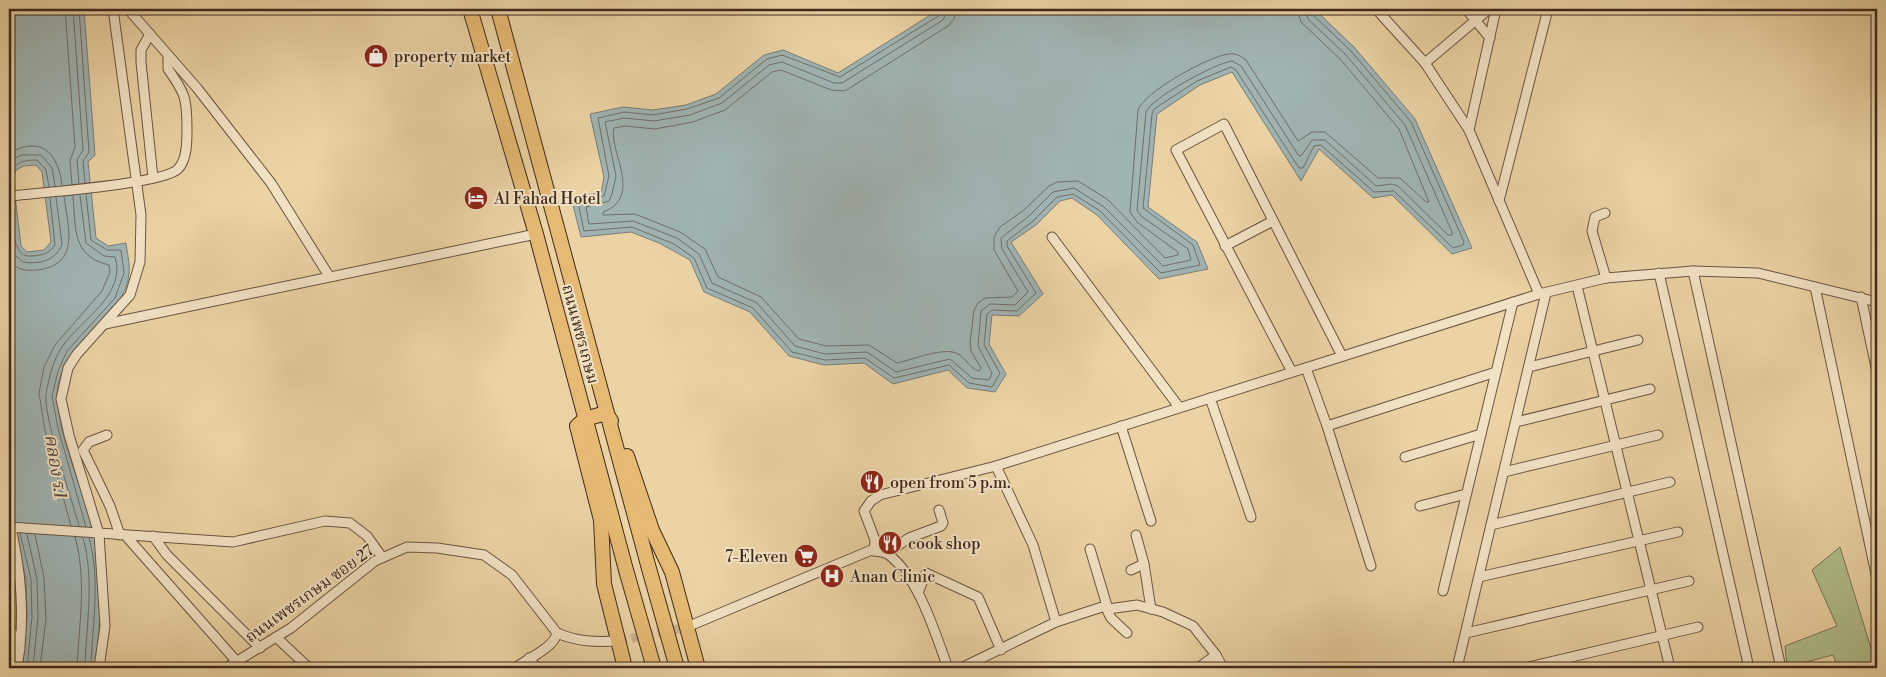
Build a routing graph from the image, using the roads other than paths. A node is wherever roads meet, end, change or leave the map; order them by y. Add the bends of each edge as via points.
1 (113, 9) edge
2 (128, 9) edge
3 (470, 9) edge
4 (498, 9) edge
5 (1376, 9) edge
6 (1466, 9) edge
7 (1490, 9) edge
8 (1496, 9) edge
9 (1548, 9) edge
10 (1476, 20) junction
11 (150, 34) junction
12 (1490, 38) junction
13 (168, 56) junction
14 (1425, 63) junction
15 (1469, 130) junction
16 (153, 178) junction
17 (137, 182) junction
18 (12, 196) edge
19 (1499, 201) junction
20 (1605, 213) dead end
21 (1273, 221) junction
22 (536, 234) junction
23 (1052, 237) dead end
24 (1225, 246) junction
25 (1693, 271) junction
26 (1659, 273) junction
27 (329, 276) junction
28 (1606, 278) junction
29 (1577, 286) junction
30 (1815, 287) junction
31 (1543, 294) junction
32 (1861, 297) junction
33 (1513, 302) junction
34 (1877, 302) edge
35 (105, 324) junction
36 (1638, 340) dead end
37 (1594, 351) junction
38 (1342, 356) junction
39 (1529, 367) junction
40 (1306, 368) junction
41 (1292, 372) junction
42 (1496, 372) junction
43 (1877, 372) edge
44 (1650, 389) dead end
45 (1210, 398) junction
46 (1606, 401) junction
47 (1179, 407) junction
48 (606, 413) junction
49 (585, 419) junction
50 (1516, 422) junction
51 (1121, 426) junction
52 (1327, 426) junction
53 (107, 434) dead end
54 (1481, 434) junction
55 (1658, 435) dead end
56 (1616, 444) junction
57 (1405, 456) dead end
58 (996, 466) junction
59 (1504, 472) junction
60 (1670, 482) dead end
61 (1628, 493) junction
62 (1466, 494) junction
63 (1420, 506) dead end
64 (939, 510) dead end
65 (1252, 518) dead end
66 (1151, 521) dead end
67 (10, 525) edge
68 (1491, 525) junction
69 (1678, 532) dead end
70 (97, 534) junction
71 (123, 535) junction
72 (1136, 535) dead end
73 (153, 536) junction
74 (1639, 541) junction
75 (1090, 549) dead end
76 (874, 550) dead end
77 (887, 553) junction
78 (382, 557) junction
79 (1144, 564) junction
80 (1371, 566) dead end
81 (1131, 570) dead end
82 (1479, 577) junction
83 (1877, 580) edge
84 (1689, 581) dead end
85 (1443, 591) dead end
86 (1651, 591) junction
87 (918, 593) junction
88 (1107, 607) junction
89 (1150, 609) junction
90 (1056, 622) junction
91 (9, 626) edge
92 (687, 627) junction
93 (1698, 628) dead end
94 (557, 633) junction
95 (1127, 633) dead end
96 (1466, 633) junction
97 (276, 637) junction
98 (1662, 637) junction
99 (618, 641) junction
100 (260, 648) junction
101 (20, 650) junction
102 (1001, 650) junction
103 (1216, 655) junction
104 (529, 658) junction
105 (232, 666) edge
106 (17, 668) edge
107 (99, 668) edge
108 (309, 668) edge
109 (515, 668) edge
110 (537, 668) edge
111 (625, 668) edge
112 (654, 668) edge
113 (677, 668) edge
114 (698, 668) edge
115 (948, 668) edge
116 (961, 668) edge
117 (1198, 668) edge
118 (1223, 668) edge
119 (1457, 668) edge
120 (1525, 668) edge
121 (1670, 668) edge
122 (1749, 668) edge
123 (1781, 668) edge

1 - 17 street
2 - 11 street
3 - 22 highway, ถนนเพชรเกษม
4 - 48 highway, ถนนเพชรเกษม
5 - 14 street
6 - 10 street
7 - 10 street
8 - 12 street
9 - 19 street
10 - 12 street
10 - 14 street
11 - 13 street
11 - 16 street via 141,50 141,62
12 - 15 street
13 - 16 street via 168,69 186,97 188,141 182,164 177,170
13 - 27 street via 271,183
14 - 15 street
15 - 19 street
16 - 17 street
17 - 18 street
17 - 35 street via 142,215 140,262 130,295
19 - 31 street
20 - 28 street via 1595,218 1592,231
21 - 24 street
21 - 24 street via 1224,124 1176,150
21 - 38 street
22 - 27 street
22 - 49 highway, ถนนเพชรเกษม
23 - 47 street
24 - 41 street
25 - 26 street
25 - 30 street via 1758,273
25 - 123 street
26 - 28 street
26 - 122 street
27 - 35 street
28 - 29 street
29 - 31 street
29 - 37 street
30 - 32 street
30 - 83 street
31 - 33 street
31 - 39 street
32 - 34 street
32 - 43 street
33 - 38 street
33 - 42 street
35 - 70 street via 68,368 61,399
36 - 37 street
37 - 39 street
37 - 46 street
38 - 40 street
39 - 50 street
40 - 41 street
40 - 52 street
41 - 45 street
42 - 52 street
42 - 54 street
44 - 46 street
45 - 47 street
45 - 65 street
46 - 50 street
46 - 56 street
47 - 51 street
48 - 49 highway
48 - 92 highway via 622,442 652,530 672,572
48 - 113 highway, ถนนเพชรเกษม, bridge
49 - 99 highway via 577,426 601,520 604,584
49 - 112 highway, ถนนเพชรเกษม, bridge
50 - 59 street
51 - 58 street
51 - 66 street
52 - 80 street
53 - 71 street via 89,442 83,450
54 - 57 street
54 - 62 street
55 - 56 street
56 - 59 street
56 - 61 street
58 - 90 street via 1033,545
58 - 92 street via 880,495 864,511 876,540 874,549
59 - 68 street
60 - 61 street
61 - 68 street
61 - 74 street
62 - 63 street
62 - 85 street
64 - 77 street via 941,526 909,538
67 - 70 street
67 - 101 street via 22,592
68 - 82 street
69 - 74 street
70 - 71 street
70 - 107 street via 104,626
71 - 73 street
71 - 105 street
72 - 79 street
73 - 78 street via 233,542 325,521 350,523 367,536
73 - 100 street
74 - 82 street
74 - 86 street
75 - 88 street
76 - 77 street
77 - 87 street
78 - 94 street, ถนนเพชรเกษม ซอย 27 via 416,547 484,555 512,575
78 - 97 street, ถนนเพชรเกษม ซอย 27
79 - 81 street
79 - 89 street
82 - 96 street
84 - 86 street
86 - 96 street
86 - 98 street
87 - 102 street via 926,573 978,598
87 - 115 street
88 - 89 street via 1137,605
88 - 90 street
88 - 95 street via 1115,623
89 - 103 street via 1193,626
90 - 102 street
91 - 101 street
92 - 114 highway
93 - 98 street
94 - 99 street via 589,642
94 - 104 street via 552,641
96 - 119 street
97 - 100 street, ถนนเพชรเกษม ซอย 27
97 - 108 street
98 - 120 street
98 - 121 street
99 - 111 highway
100 - 105 street, ถนนเพชรเกษม ซอย 27
101 - 106 street
102 - 116 street
103 - 117 street
103 - 118 street
104 - 109 street
104 - 110 street

